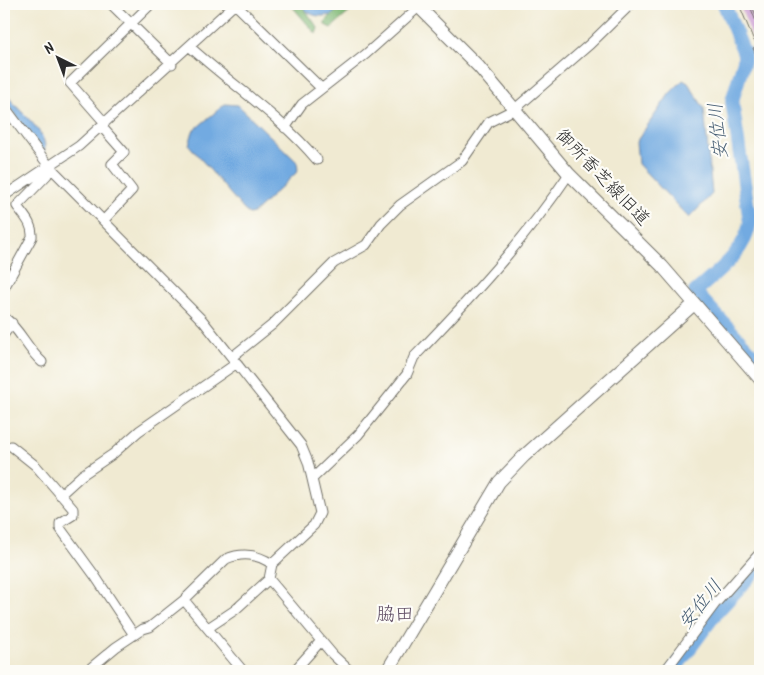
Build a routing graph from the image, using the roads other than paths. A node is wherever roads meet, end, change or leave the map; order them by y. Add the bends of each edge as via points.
1 (111, 4) edge
2 (151, 4) edge
3 (235, 4) edge
4 (631, 4) edge
5 (757, 4) edge
6 (419, 5) edge
7 (760, 12) edge
8 (130, 24) junction
9 (190, 47) junction
10 (172, 64) junction
11 (321, 88) junction
12 (4, 106) edge
13 (515, 109) junction
14 (103, 124) junction
15 (285, 128) junction
16 (317, 160) dead end
17 (49, 166) junction
18 (568, 174) junction
19 (4, 196) edge
20 (104, 220) junction
21 (4, 288) edge
22 (694, 304) junction
23 (4, 317) edge
24 (12, 323) junction
25 (4, 334) edge
26 (235, 360) junction
27 (42, 362) dead end
28 (760, 379) edge
29 (12, 446) dead end
30 (312, 479) junction
31 (60, 495) junction
32 (760, 553) edge
33 (272, 564) junction
34 (269, 579) junction
35 (184, 600) junction
36 (208, 628) junction
37 (134, 635) junction
38 (321, 641) junction
39 (87, 671) edge
40 (242, 671) edge
41 (294, 671) edge
42 (349, 671) edge
43 (387, 671) edge
44 (666, 671) edge

1 - 8 street
2 - 8 street
3 - 9 street
3 - 11 street
4 - 13 street
5 - 7 street
6 - 11 street via 366,54
6 - 13 street, 御所香芝線旧道
8 - 10 street
8 - 14 street via 70,83
9 - 10 street
9 - 15 street
10 - 14 street
11 - 15 street via 302,104
12 - 17 street
13 - 18 street, 御所香芝線旧道
13 - 26 street via 488,122 462,161 400,205 366,245 330,267
14 - 17 street
14 - 20 street via 124,152 112,164 132,190
15 - 16 street
17 - 19 street
17 - 20 street
17 - 21 street via 48,175 17,206 33,230 32,237
18 - 22 street, 御所香芝線旧道 via 628,230
18 - 30 street via 532,227 499,267 414,357 407,374 358,435
20 - 26 street via 192,309
22 - 28 street, 御所香芝線旧道
22 - 43 street via 499,482
23 - 24 street
24 - 25 street
24 - 27 street
26 - 30 street via 301,445
26 - 31 street
29 - 31 street via 36,466
30 - 33 street via 320,513 318,519
31 - 37 street via 73,509 73,514 60,523 60,528
32 - 44 street via 715,604
33 - 34 street
33 - 35 street via 254,555 234,556 219,564
34 - 36 street via 235,610
34 - 38 street
35 - 36 street
35 - 37 street via 150,627
36 - 40 street
37 - 39 street
38 - 41 street
38 - 42 street

